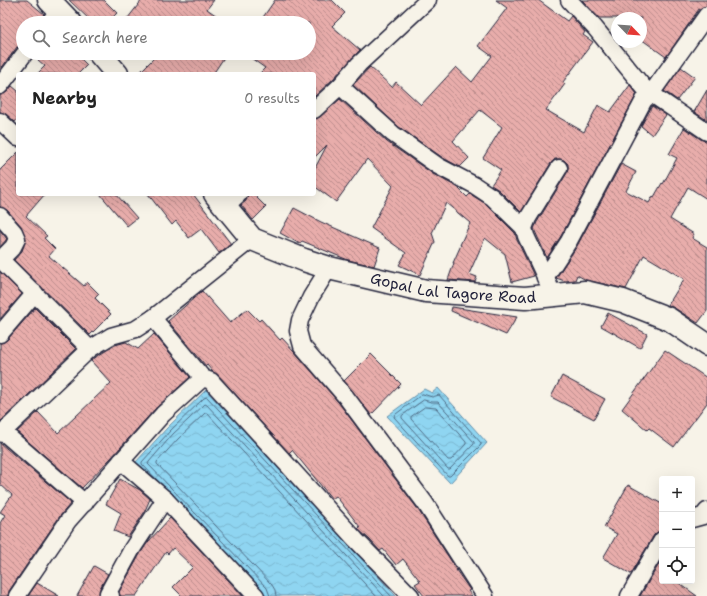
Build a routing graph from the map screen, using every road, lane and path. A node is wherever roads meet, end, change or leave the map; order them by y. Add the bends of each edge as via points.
1 (428, 0) edge
2 (569, 0) edge
3 (707, 14) edge
4 (20, 60) edge
5 (105, 60) edge
6 (115, 72) edge
7 (0, 86) edge
8 (340, 86) junction
9 (650, 95) junction
10 (316, 108) edge
11 (0, 121) edge
12 (707, 132) edge
13 (16, 136) edge
14 (559, 168) dead end
15 (227, 198) edge
16 (0, 216) edge
17 (524, 228) junction
18 (252, 239) junction
19 (0, 260) edge
20 (329, 268) junction
21 (549, 286) junction
22 (35, 293) junction
23 (153, 318) junction
24 (0, 334) edge
25 (707, 345) edge
26 (90, 349) junction
27 (203, 378) junction
28 (2, 432) edge
29 (121, 461) junction
30 (165, 499) junction
31 (84, 503) junction
32 (707, 511) edge
33 (695, 518) edge
34 (659, 545) edge
35 (17, 596) edge
36 (111, 596) edge
37 (256, 596) edge
38 (411, 596) edge
39 (485, 596) edge
40 (629, 596) edge

1 - 8 street via 359,64
2 - 9 street via 596,28
3 - 9 street
4 - 7 street
5 - 6 street
8 - 10 street
8 - 17 street via 393,134 438,166 492,197
9 - 12 street
9 - 21 street via 644,100
11 - 13 street
14 - 17 street
15 - 18 street, Gopal Lal Tagore Road
16 - 19 street via 14,232 17,240
17 - 21 street
18 - 20 street, Gopal Lal Tagore Road
18 - 23 street
19 - 22 street
20 - 21 street, Gopal Lal Tagore Road via 426,291 525,298
20 - 39 street via 300,320 298,331 302,346 346,397 425,503
21 - 25 street, Gopal Lal Tagore Road via 623,301 669,319
22 - 24 street
22 - 26 street
23 - 26 street via 136,329 111,336
23 - 27 street
26 - 28 street
27 - 29 street via 163,414
27 - 38 street via 211,380 356,540
28 - 31 street
29 - 30 street
29 - 31 street
30 - 36 street via 132,549 108,593
30 - 37 street
31 - 35 street via 68,521
32 - 33 street via 703,516
34 - 40 street

